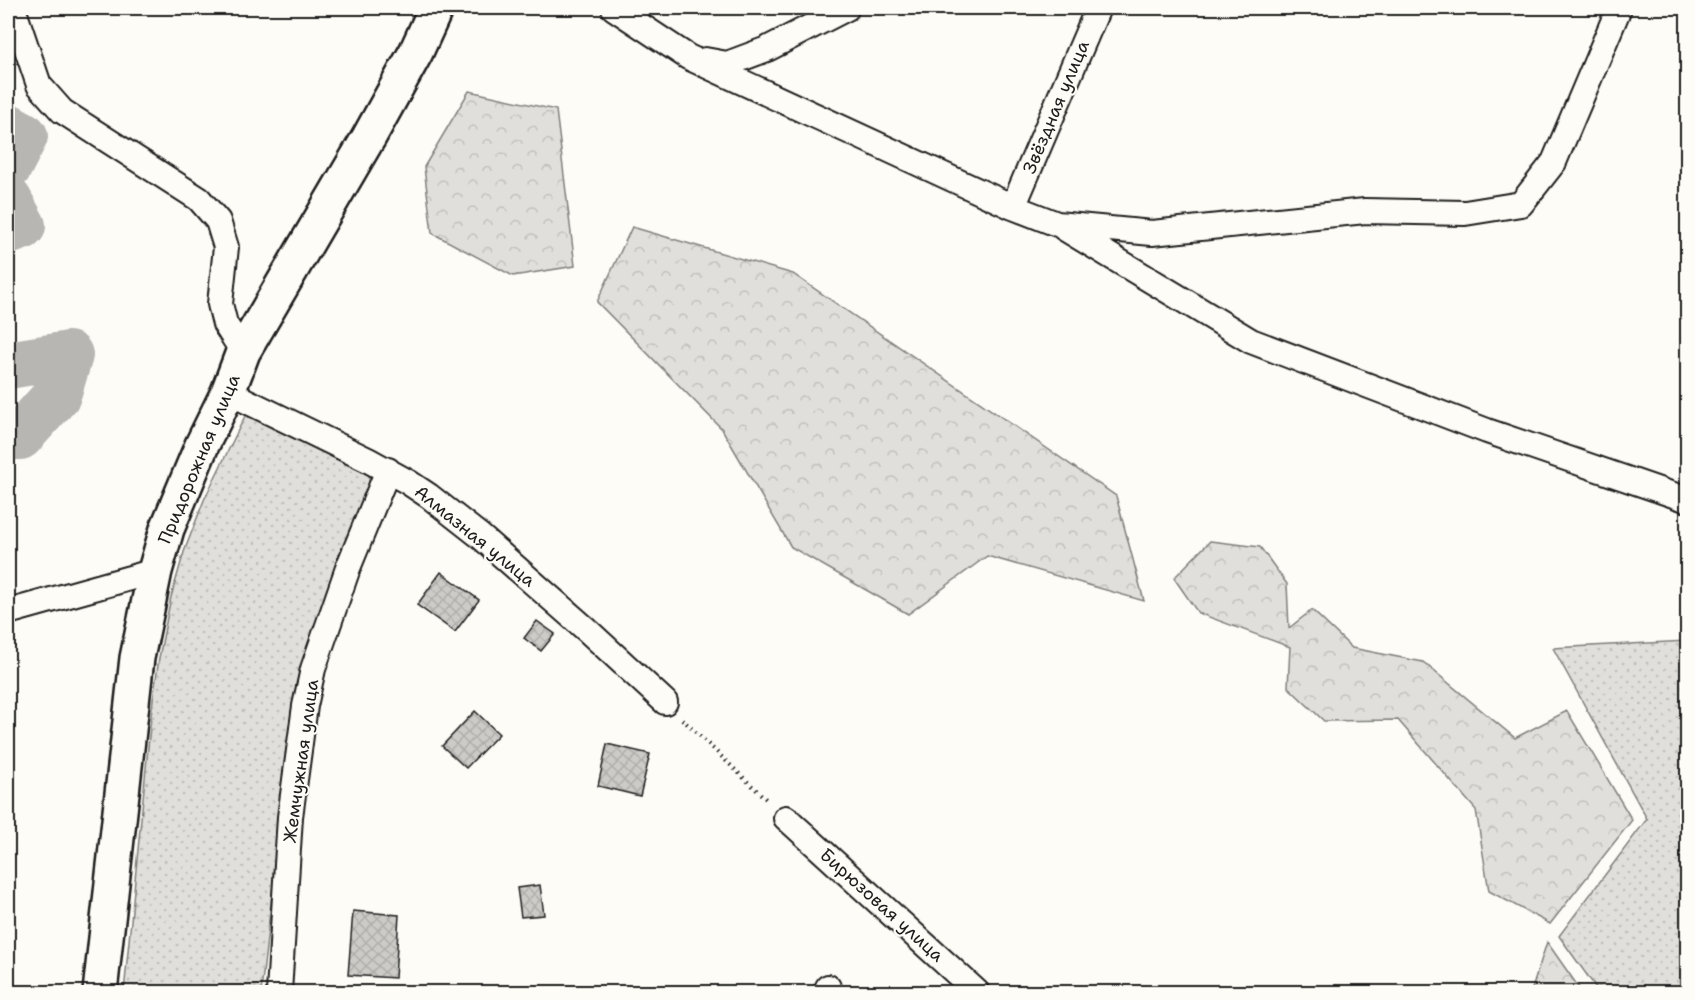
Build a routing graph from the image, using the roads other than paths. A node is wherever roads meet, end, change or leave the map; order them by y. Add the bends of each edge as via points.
1 (13, 8) edge
2 (436, 8) edge
3 (614, 8) edge
4 (1098, 8) edge
5 (1619, 8) edge
6 (842, 9) edge
7 (688, 57) junction
8 (1013, 207) junction
9 (1057, 224) junction
10 (243, 352) junction
11 (228, 392) junction
12 (388, 470) junction
13 (1688, 500) edge
14 (154, 571) junction
15 (8, 612) edge
16 (664, 702) road end
17 (786, 818) road end
18 (100, 993) edge
19 (279, 993) edge
20 (977, 993) edge

1 - 10 street via 39,85 62,111 199,198 218,221 226,247 220,304 225,324
2 - 10 street, Придорожная улица via 369,137
3 - 7 street
4 - 8 street, Звёздная улица
5 - 9 street via 1554,162 1521,204 1465,213 1365,211 1152,233
6 - 7 street via 767,49 727,64
7 - 8 street
8 - 9 street
9 - 13 street via 1251,341 1487,431
10 - 11 street, Придорожная улица
11 - 12 street, Алмазная улица
11 - 14 street, Придорожная улица via 181,492
12 - 16 street, Алмазная улица via 480,536
12 - 19 street, Жемчужная улица via 313,669 290,817
14 - 15 street
14 - 18 street, Придорожная улица via 136,658
17 - 20 street, Бирюзовая улица

